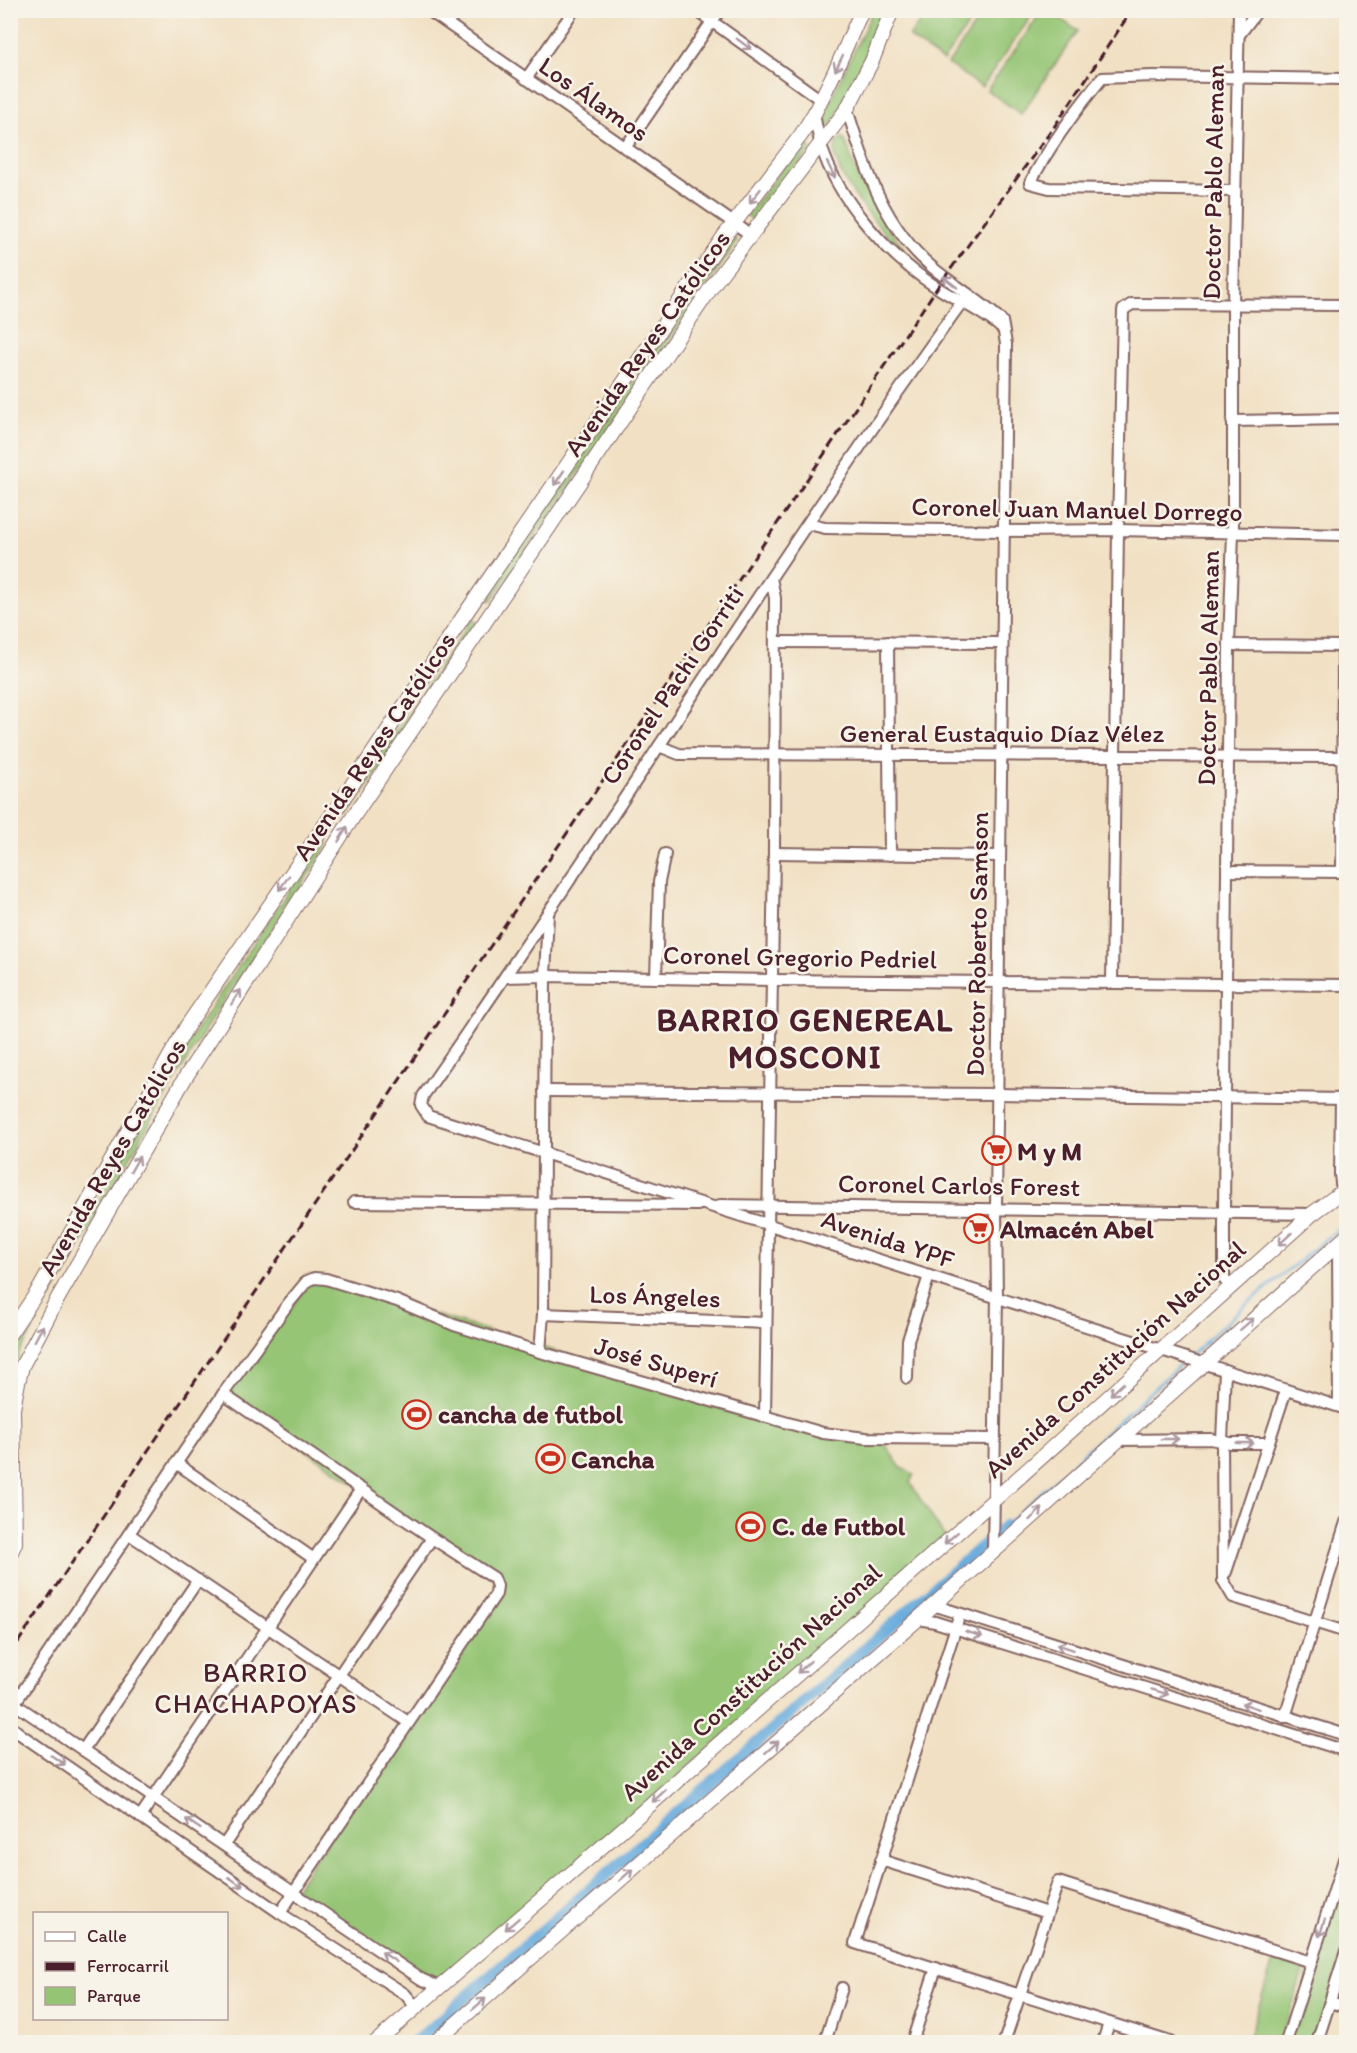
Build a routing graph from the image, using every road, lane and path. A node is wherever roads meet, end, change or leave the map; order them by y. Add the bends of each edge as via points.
1 (428, 10) edge
2 (574, 10) edge
3 (696, 10) edge
4 (720, 10) edge
5 (862, 10) edge
6 (892, 10) edge
7 (1239, 10) edge
8 (1258, 10) edge
9 (713, 22) junction
10 (1239, 35) junction
11 (1238, 78) junction
12 (526, 79) junction
13 (1347, 79) edge
14 (821, 100) junction
15 (848, 109) junction
16 (814, 114) junction
17 (821, 146) junction
18 (625, 148) junction
19 (1235, 191) junction
20 (735, 222) junction
21 (751, 235) junction
22 (964, 299) junction
23 (1233, 305) junction
24 (1347, 305) edge
25 (1346, 418) edge
26 (1232, 421) junction
27 (808, 524) junction
28 (1118, 530) junction
29 (1003, 531) junction
30 (1233, 533) junction
31 (1347, 535) edge
32 (771, 578) junction
33 (775, 642) junction
34 (888, 642) junction
35 (1001, 643) junction
36 (1229, 645) junction
37 (1345, 646) edge
38 (659, 746) junction
39 (773, 754) junction
40 (887, 754) junction
41 (1001, 754) junction
42 (1115, 757) junction
43 (1229, 757) junction
44 (1344, 757) edge
45 (774, 853) junction
46 (665, 854) dead end
47 (890, 855) junction
48 (1000, 856) junction
49 (1228, 871) junction
50 (1344, 872) edge
51 (548, 912) junction
52 (545, 976) junction
53 (506, 978) junction
54 (656, 978) junction
55 (772, 980) junction
56 (1000, 982) junction
57 (1112, 983) junction
58 (1226, 984) junction
59 (1347, 985) edge
60 (544, 1090) junction
61 (771, 1092) junction
62 (998, 1094) junction
63 (1226, 1097) junction
64 (1344, 1099) edge
65 (421, 1105) joint
66 (543, 1151) junction
67 (1344, 1191) edge
68 (354, 1202) dead end
69 (542, 1203) junction
70 (710, 1205) junction
71 (768, 1205) junction
72 (996, 1209) junction
73 (1224, 1212) junction
74 (1312, 1214) junction
75 (768, 1224) junction
76 (1342, 1240) edge
77 (929, 1275) junction
78 (1230, 1287) junction
79 (997, 1297) junction
80 (543, 1314) junction
81 (766, 1323) junction
82 (10, 1333) edge
83 (1160, 1350) junction
84 (540, 1352) junction
85 (1199, 1361) junction
86 (1225, 1370) junction
87 (907, 1378) dead end
88 (1286, 1390) junction
89 (223, 1394) junction
90 (1343, 1408) edge
91 (765, 1417) junction
92 (995, 1439) junction
93 (1118, 1440) junction
94 (1222, 1441) junction
95 (1268, 1443) junction
96 (10, 1452) edge
97 (176, 1463) junction
98 (362, 1489) junction
99 (14, 1495) junction
100 (995, 1499) junction
101 (1347, 1522) edge
102 (129, 1534) junction
103 (432, 1538) junction
104 (993, 1553) junction
105 (10, 1554) edge
106 (314, 1558) junction
107 (198, 1580) junction
108 (1223, 1580) junction
109 (933, 1605) junction
110 (960, 1614) junction
111 (918, 1619) junction
112 (1316, 1622) junction
113 (268, 1628) junction
114 (955, 1628) junction
115 (1347, 1632) edge
116 (1130, 1667) junction
117 (339, 1675) junction
118 (1125, 1681) junction
119 (13, 1707) edge
120 (1286, 1717) junction
121 (408, 1722) junction
122 (10, 1726) edge
123 (1347, 1736) edge
124 (83, 1750) junction
125 (1347, 1751) edge
126 (153, 1798) junction
127 (140, 1817) junction
128 (224, 1845) junction
129 (1347, 1852) edge
130 (881, 1860) junction
131 (293, 1892) junction
132 (280, 1913) junction
133 (1047, 1913) junction
134 (1347, 1951) edge
135 (1311, 1962) junction
136 (936, 1968) junction
137 (439, 1987) junction
138 (842, 1988) dead end
139 (1019, 1995) junction
140 (1330, 2002) junction
141 (416, 2007) junction
142 (1347, 2007) edge
143 (1109, 2023) junction
144 (376, 2043) edge
145 (435, 2043) edge
146 (825, 2043) edge
147 (912, 2043) edge
148 (1004, 2043) edge
149 (1103, 2043) edge
150 (1170, 2043) edge
151 (1286, 2043) edge
152 (1317, 2043) edge

1 - 12 street, Los Álamos
2 - 12 street
3 - 9 street
4 - 9 street
5 -> 14 main road, Avenida Reyes Católicos
6 - 15 main road, Avenida Reyes Católicos
7 - 10 street, Doctor Pablo Aleman
8 - 10 street
9 -> 14 street
9 - 18 street
10 - 11 street, Doctor Pablo Aleman
11 - 13 street
11 - 19 street, Doctor Pablo Aleman
11 - 19 street via 1102,78 1069,120 1030,183 1049,188
12 - 18 street, Los Álamos
14 - 16 main road, Avenida Reyes Católicos
15 - 17 main road, Avenida Reyes Católicos
22 -> 15 street, Doctor Roberto Samson via 917,253 892,221 863,163
16 - 17 street, Doctor Roberto Samson
16 -> 20 main road, Avenida Reyes Católicos
17 - 21 main road, Avenida Reyes Católicos
17 -> 22 street, Doctor Roberto Samson via 842,190 877,235 917,273
18 - 20 street, Los Álamos
19 - 23 street, Doctor Pablo Aleman
20 - 21 street, Los Álamos
20 -> 82 main road, Avenida Reyes Católicos via 204,999 40,1288
99 -> 21 main road, Avenida Reyes Católicos via 13,1409 22,1366 184,1078 355,814 709,291
22 - 27 street, Coronel Pachi Gorriti via 906,377
22 - 29 street, Doctor Roberto Samson via 1002,321 1005,335
23 - 24 street
23 - 26 street, Doctor Pablo Aleman
23 - 28 street via 1125,306
25 - 26 street
26 - 30 street, Doctor Pablo Aleman
27 - 29 street, Coronel Juan Manuel Dorrego via 825,528
27 - 32 street, Coronel Pachi Gorriti
28 - 29 street, Coronel Juan Manuel Dorrego
28 - 30 street, Coronel Juan Manuel Dorrego
28 - 42 street
29 - 35 street, Doctor Roberto Samson
30 - 31 street, Coronel Juan Manuel Dorrego
30 - 36 street, Doctor Pablo Aleman
32 - 33 street
32 - 38 street, Coronel Pachi Gorriti
33 - 34 street
33 - 39 street
34 - 35 street
34 - 40 street
35 - 41 street, Doctor Roberto Samson
36 - 37 street
36 - 43 street, Doctor Pablo Aleman
37 - 44 street
38 - 39 street, General Eustaquio Díaz Vélez via 679,754
38 - 51 street, Coronel Pachi Gorriti
39 - 40 street, General Eustaquio Díaz Vélez
39 - 45 street
40 - 41 street, General Eustaquio Díaz Vélez
40 - 47 street
41 - 42 street, General Eustaquio Díaz Vélez
41 - 48 street, Doctor Roberto Samson
42 - 43 street, General Eustaquio Díaz Vélez
42 - 57 street
43 - 44 street, General Eustaquio Díaz Vélez
43 - 49 street, Doctor Pablo Aleman
44 - 50 street
45 - 47 street
45 - 55 street
46 - 54 street via 659,882
47 - 48 street
48 - 56 street, Doctor Roberto Samson
49 - 50 street
49 - 58 street, Doctor Pablo Aleman
51 - 52 street
51 - 53 street, Coronel Pachi Gorriti
52 - 53 street, Coronel Gregorio Pedriel
52 - 54 street, Coronel Gregorio Pedriel
52 - 60 street
53 - 65 street, Coronel Pachi Gorriti via 423,1096
54 - 55 street, Coronel Gregorio Pedriel
55 - 56 street, Coronel Gregorio Pedriel
55 - 61 street
56 - 57 street, Coronel Gregorio Pedriel
56 - 62 street, Doctor Roberto Samson
57 - 58 street, Coronel Gregorio Pedriel
58 - 59 street, Coronel Gregorio Pedriel
58 - 63 street, Doctor Pablo Aleman
60 - 61 street
60 - 66 street
61 - 62 street
61 - 71 street
62 - 63 street
62 - 72 street, Doctor Roberto Samson
63 - 64 street
63 - 73 street, Doctor Pablo Aleman
64 - 67 street via 1340,1174
65 - 66 street, Avenida YPF via 428,1116
66 - 69 street
66 - 70 street, Avenida YPF
67 - 74 main road, Avenida Constitución Nacional
68 - 69 street, Coronel Carlos Forest
69 - 70 street, Coronel Carlos Forest
69 - 80 street
70 - 71 street, Coronel Carlos Forest
70 - 75 street, Avenida YPF
71 - 72 street, Coronel Carlos Forest
71 - 75 street
72 - 73 street, Coronel Carlos Forest
72 - 79 street, Doctor Roberto Samson
73 - 74 street, Coronel Carlos Forest
73 - 78 street, Doctor Pablo Aleman via 1224,1279
74 -> 78 main road, Avenida Constitución Nacional
75 - 77 street, Avenida YPF
75 - 81 street
85 -> 76 main road
76 - 90 street
77 - 79 street, Avenida YPF
77 - 87 street via 908,1340
78 - 83 main road, Avenida Constitución Nacional
79 - 83 street, Avenida YPF
79 - 92 street, Doctor Roberto Samson
80 - 81 street, Los Ángeles
80 - 84 street
81 - 91 street
83 - 85 street, Avenida YPF
83 -> 100 main road, Avenida Constitución Nacional
84 - 89 street, José Superí via 454,1325 387,1298 314,1278 288,1304
84 - 91 street, José Superí
85 - 86 street, Avenida YPF
85 - 93 main road
86 - 88 street, Avenida YPF
86 - 94 street
88 - 90 street, Avenida YPF
88 - 95 street
89 - 97 street
89 - 98 street
91 - 92 street, José Superí via 841,1436
92 - 100 street, Doctor Roberto Samson
93 -> 94 street
104 -> 93 main road
94 -> 95 street
94 - 108 street
95 - 108 street
96 - 99 main road
97 - 102 street
97 - 106 street
98 - 103 street
98 - 106 street
99 - 105 main road, Avenida Reyes Católicos via 15,1543
100 - 104 street, Doctor Roberto Samson
100 -> 137 main road, Avenida Constitución Nacional
101 - 112 street
102 - 107 street
102 - 119 street
103 - 117 street
103 - 121 street via 494,1578 497,1590
104 - 109 main road
106 - 113 street
107 - 113 street
107 - 124 street
108 - 112 street via 1233,1597
109 - 110 street
109 - 111 main road
110 - 114 street
116 -> 110 street
111 - 114 street
145 -> 111 main road
112 - 115 street
112 - 120 street
113 - 117 street
113 - 126 street
114 -> 118 street
114 - 130 street
116 - 118 street
120 -> 116 street
117 - 121 street
117 - 128 street
118 -> 125 street
119 - 124 street
120 - 123 street
121 - 131 street
122 -> 127 street
124 - 126 street
126 - 127 street
128 -> 126 street
127 -> 132 street
128 - 131 street
129 -> 135 street
130 - 133 street
130 - 136 street via 855,1943
131 - 132 street
137 -> 131 street via 421,1979
132 - 141 street via 405,1994
133 - 135 street via 1058,1882
133 - 139 street
134 - 140 street
135 - 151 street
136 - 139 street
136 - 147 street
137 - 141 main road, Avenida Constitución Nacional
138 - 146 street
139 - 143 street
139 - 148 street
140 - 142 street
140 - 152 street
141 - 144 main road, Avenida Constitución Nacional
143 - 149 street
143 - 150 street

